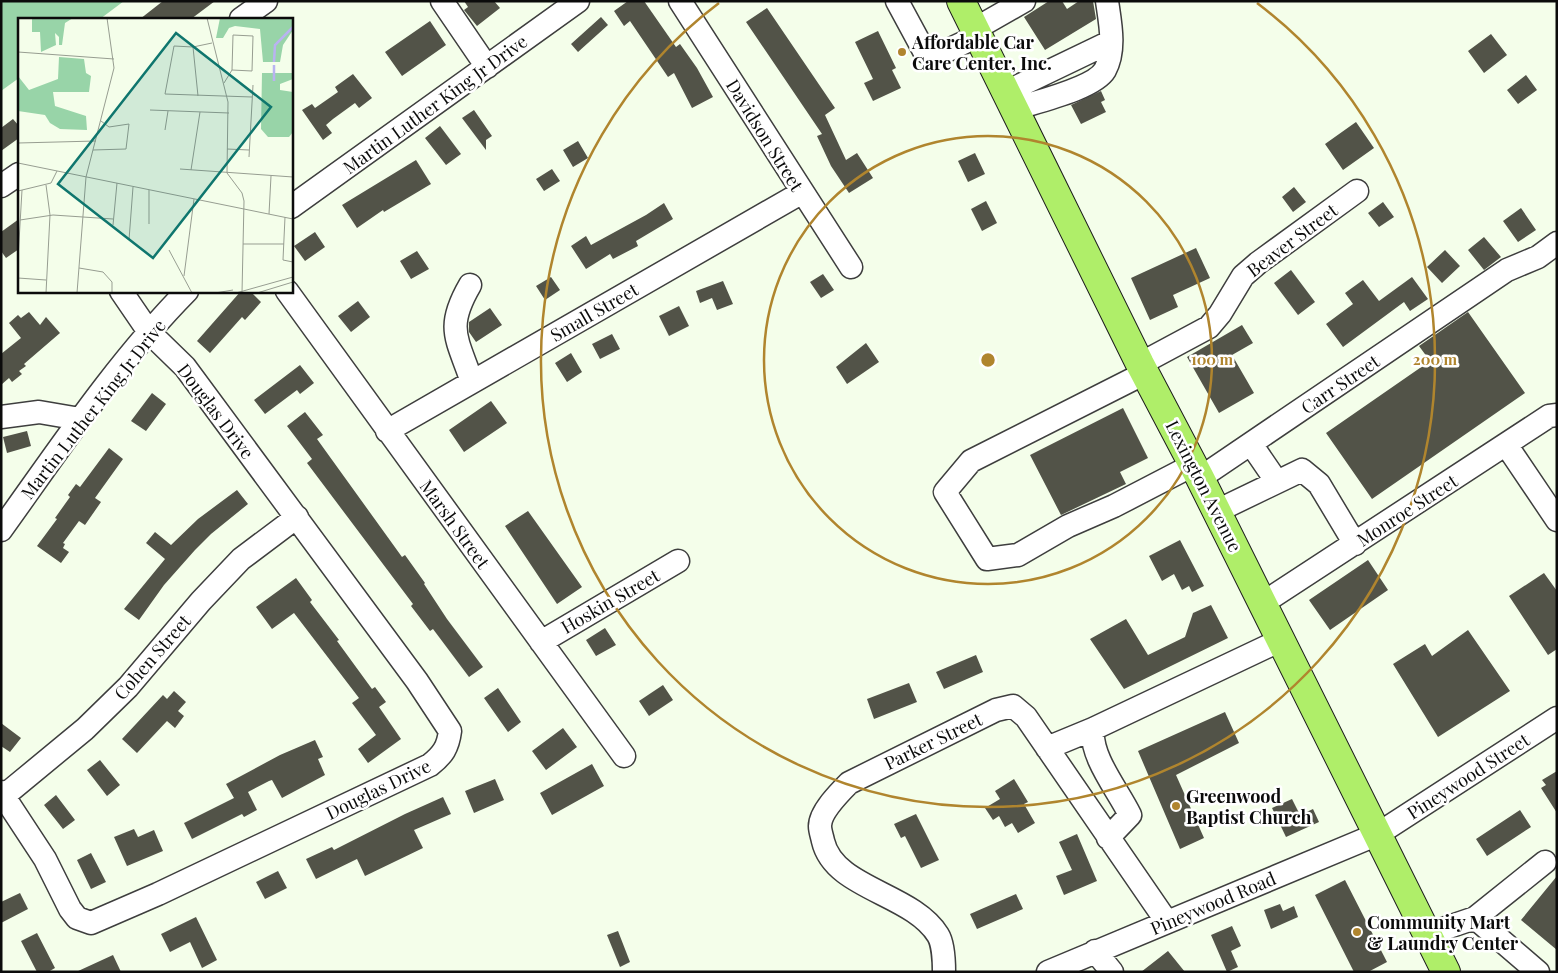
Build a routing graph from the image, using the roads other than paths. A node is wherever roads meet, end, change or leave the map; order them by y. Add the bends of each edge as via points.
1 (266, 1) edge
2 (442, 1) edge
3 (578, 1) edge
4 (680, 1) edge
5 (897, 1) edge
6 (961, 1) edge
7 (1024, 1) edge
8 (1107, 1) edge
9 (242, 18) edge
10 (976, 33) junction
11 (487, 67) junction
12 (1010, 100) junction
13 (18, 175) edge
14 (1, 186) edge
15 (1358, 191) dead end
16 (801, 193) junction
17 (292, 206) edge
18 (1557, 243) edge
19 (851, 268) dead end
20 (470, 285) dead end
21 (122, 292) edge
22 (186, 292) edge
23 (288, 292) edge
24 (149, 332) junction
25 (1142, 369) junction
26 (472, 382) junction
27 (1553, 416) edge
28 (1, 417) edge
29 (80, 419) junction
30 (387, 431) junction
31 (1251, 444) junction
32 (1507, 446) junction
33 (1197, 471) junction
34 (1277, 482) junction
35 (1217, 511) junction
36 (297, 517) junction
37 (1557, 520) edge
38 (1, 530) edge
39 (1355, 544) junction
40 (678, 561) dead end
41 (1263, 603) junction
42 (1281, 640) junction
43 (541, 642) junction
44 (1557, 718) edge
45 (1093, 730) junction
46 (1047, 748) junction
47 (624, 756) dead end
48 (3, 794) edge
49 (1378, 834) junction
50 (1108, 838) junction
51 (1546, 862) dead end
52 (1475, 918) junction
53 (1167, 922) junction
54 (1428, 934) junction
55 (1095, 951) junction
56 (944, 972) edge
57 (1048, 972) edge
58 (1112, 972) edge
59 (1446, 972) edge
60 (1538, 972) edge

1 - 9 street
2 - 11 street
3 - 11 street, Martin Luther King Jr Drive
4 - 16 street, Davidson Street
5 - 10 street via 924,51 931,55 946,52
6 - 10 main road, Lexington Avenue
7 - 10 street
8 - 12 street via 1110,42
10 - 12 main road, Lexington Avenue
11 - 17 street, Martin Luther King Jr Drive
12 - 25 main road, Lexington Avenue
13 - 14 street
15 - 25 street, Beaver Street via 1248,272 1210,327
16 - 19 street, Davidson Street
16 - 26 street, Small Street
18 - 31 street, Carr Street via 1538,257 1508,270
20 - 26 street via 457,307 454,332
21 - 24 street, Douglas Drive
22 - 24 street, Martin Luther King Jr Drive
23 - 30 street, Marsh Street
24 - 29 street, Martin Luther King Jr Drive
24 - 36 street, Douglas Drive via 185,367
25 - 33 main road, Lexington Avenue
25 - 33 street, Beaver Street via 971,461 945,492 987,559 1018,555 1068,526
26 - 30 street, Small Street
27 - 32 street, Monroe Street
28 - 29 street via 39,412
29 - 38 street, Martin Luther King Jr Drive
30 - 43 street, Marsh Street
31 - 33 street, Carr Street
31 - 34 street
32 - 37 street
32 - 39 street, Monroe Street
33 - 35 main road, Lexington Avenue
34 - 35 street
34 - 39 street via 1302,470 1318,484
35 - 41 main road, Lexington Avenue
36 - 48 street, Cohen Street via 241,559 216,584 128,687 85,729
36 - 48 street, Douglas Drive via 444,719 450,731 448,745 441,757 430,765 91,923 77,918 70,909 45,859
39 - 41 street, Monroe Street
40 - 43 street, Hoskin Street
41 - 42 main road, Lexington Avenue
42 - 45 street
42 - 49 main road, Lexington Avenue
43 - 47 street, Marsh Street
44 - 49 street, Pineywood Street
45 - 46 street
45 - 50 street via 1092,740 1100,763 1130,815
46 - 50 street, Parker Street
46 - 56 street, Parker Street via 1026,716 1013,706 996,710 849,783 833,798 820,824 825,849 839,868 861,883 896,899 928,923 939,936
49 - 53 street, Pineywood Road
49 - 54 main road, Lexington Avenue
50 - 53 street, Parker Street
51 - 52 street
52 - 54 street
52 - 60 street
53 - 55 street, Pineywood Road
54 - 59 main road, Lexington Avenue
55 - 57 street, Pineywood Road
55 - 58 street

